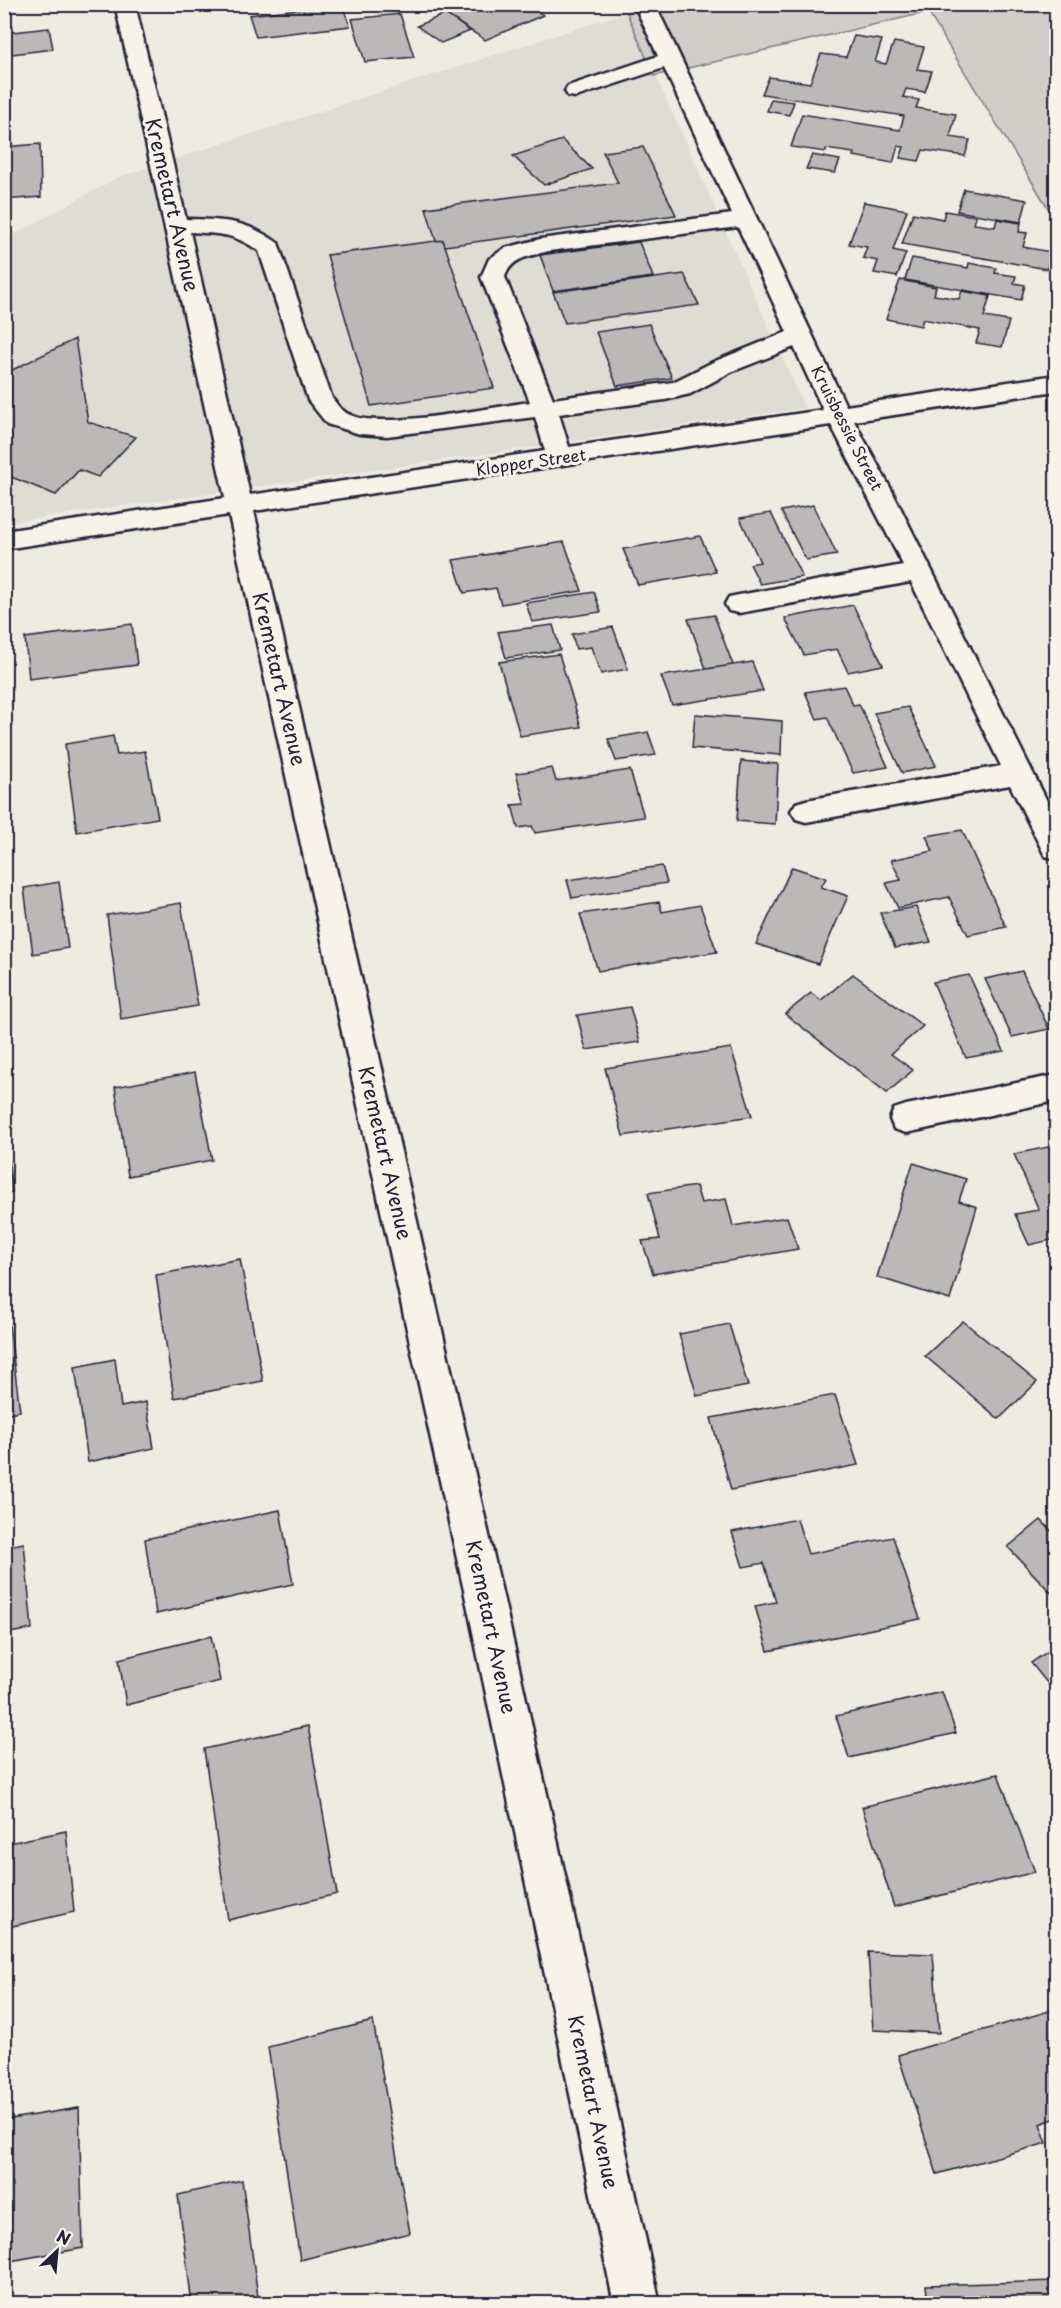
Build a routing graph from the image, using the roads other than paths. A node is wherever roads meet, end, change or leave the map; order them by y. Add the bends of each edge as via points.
1 (124, 4) edge
2 (644, 4) edge
3 (670, 59) junction
4 (576, 91) dead end
5 (744, 219) junction
6 (177, 225) junction
7 (801, 335) junction
8 (1056, 383) edge
9 (544, 407) junction
10 (838, 415) junction
11 (560, 458) junction
12 (240, 505) junction
13 (4, 540) edge
14 (917, 572) junction
15 (739, 604) dead end
16 (1020, 773) junction
17 (806, 811) dead end
18 (1056, 848) edge
19 (1056, 1088) edge
20 (906, 1119) dead end
21 (637, 2304) edge

1 - 6 street, Kremetart Avenue
2 - 3 street, Kruisbessie Street
3 - 4 street
3 - 5 street, Kruisbessie Street
5 - 7 street, Kruisbessie Street
5 - 9 street via 548,244 513,253 497,264 493,277
6 - 9 street via 248,233 270,248 321,400 335,418 375,428 404,427
6 - 12 street, Kremetart Avenue
7 - 9 street via 681,388
7 - 10 street, Kruisbessie Street
8 - 10 street, Klopper Street
9 - 11 street
10 - 11 street, Klopper Street
10 - 14 street, Kruisbessie Street
11 - 12 street, Klopper Street
12 - 13 street, Klopper Street
12 - 21 street, Kremetart Avenue via 481,1583
14 - 15 street
14 - 16 street, Kruisbessie Street
16 - 17 street
16 - 18 street, Kruisbessie Street
19 - 20 street

